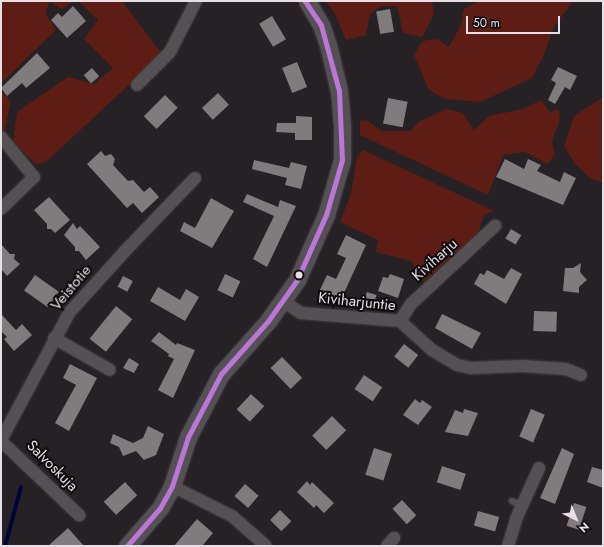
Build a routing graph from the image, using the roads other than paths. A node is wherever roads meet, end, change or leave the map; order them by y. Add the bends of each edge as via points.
1 (196, 1) edge
2 (307, 3) edge
3 (137, 85) dead end
4 (1, 137) edge
5 (195, 178) dead end
6 (1, 209) edge
7 (495, 226) dead end
8 (284, 302) junction
9 (400, 321) junction
10 (54, 338) junction
11 (110, 370) dead end
12 (581, 375) dead end
13 (1, 441) edge
14 (539, 468) dead end
15 (172, 486) junction
16 (79, 515) dead end
17 (127, 546) edge
18 (266, 546) edge
19 (508, 546) edge

1 - 3 street via 170,52
2 - 8 street via 321,25 328,45 338,91 342,125 342,160 316,240
4 - 6 street via 34,177
5 - 10 street, Veistotie via 69,313
7 - 9 street, Kiviharju via 411,304
8 - 9 street, Kiviharjuntie via 301,312
8 - 15 street via 221,374 188,437
9 - 12 street, Kiviharjuntie via 432,350 457,365 471,368 522,366 566,370
10 - 11 street
10 - 13 street, Veistotie
13 - 16 street, Salvoskuja
14 - 19 street via 517,504
15 - 17 street via 160,508
15 - 18 street via 232,516

